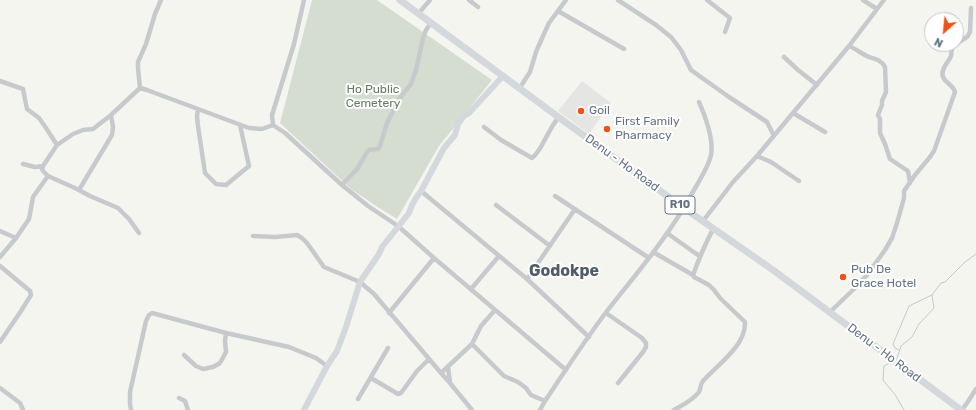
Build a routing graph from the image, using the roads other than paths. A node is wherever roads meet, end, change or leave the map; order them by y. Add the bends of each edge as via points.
1 (161, 0) edge
2 (304, 0) edge
3 (400, 0) edge
4 (430, 0) edge
5 (469, 0) edge
6 (566, 0) edge
7 (618, 0) edge
8 (707, 0) edge
9 (863, 0) edge
10 (884, 0) edge
11 (478, 7) dead end
12 (972, 8) dead end
13 (877, 9) junction
14 (558, 11) junction
15 (418, 14) junction
16 (431, 23) junction
17 (725, 32) dead end
18 (964, 39) edge
19 (849, 46) junction
20 (624, 49) dead end
21 (951, 52) edge
22 (784, 57) dead end
23 (503, 76) junction
24 (0, 81) edge
25 (817, 84) junction
26 (140, 88) junction
27 (519, 89) junction
28 (699, 102) dead end
29 (198, 109) junction
30 (793, 113) junction
31 (111, 115) junction
32 (558, 118) junction
33 (240, 125) junction
34 (273, 126) junction
35 (484, 127) dead end
36 (825, 132) dead end
37 (774, 136) junction
38 (57, 145) junction
39 (757, 156) junction
40 (23, 164) dead end
41 (43, 166) junction
42 (48, 176) junction
43 (798, 180) dead end
44 (910, 183) junction
45 (342, 185) junction
46 (79, 190) junction
47 (421, 191) junction
48 (555, 196) dead end
49 (496, 205) dead end
50 (684, 208) junction
51 (575, 209) junction
52 (703, 221) junction
53 (398, 226) junction
54 (714, 228) junction
55 (0, 231) edge
56 (139, 233) dead end
57 (667, 233) junction
58 (253, 236) dead end
59 (16, 238) junction
60 (550, 246) junction
61 (653, 252) junction
62 (499, 256) junction
63 (700, 256) junction
64 (0, 257) edge
65 (434, 258) junction
66 (649, 258) junction
67 (0, 266) edge
68 (693, 275) junction
69 (526, 279) junction
70 (360, 282) junction
71 (471, 289) junction
72 (495, 310) junction
73 (830, 312) junction
74 (390, 313) junction
75 (606, 313) junction
76 (226, 333) junction
77 (589, 337) junction
78 (0, 342) edge
79 (472, 344) junction
80 (388, 348) dead end
81 (184, 355) dead end
82 (429, 359) junction
83 (327, 366) junction
84 (448, 366) junction
85 (566, 370) junction
86 (440, 373) junction
87 (371, 378) junction
88 (450, 383) junction
89 (618, 383) dead end
90 (0, 388) edge
91 (976, 389) edge
92 (180, 398) dead end
93 (358, 399) dead end
94 (545, 401) junction
95 (24, 410) edge
96 (131, 410) edge
97 (188, 410) edge
98 (304, 410) edge
99 (472, 410) edge
100 (540, 410) edge
101 (674, 410) edge
102 (961, 410) edge

1 - 26 street via 138,62
2 - 34 street via 294,44 272,115
3 - 15 main road, Denu - Ho Road / R10
4 - 15 street
5 - 11 street
6 - 14 street
7 - 37 street via 671,37 691,70 767,122
8 - 17 street via 730,18
9 - 13 street
10 - 13 street
12 - 18 street via 970,32
13 - 19 street
14 - 20 street
14 - 27 street via 543,36 530,72
15 - 16 main road, Denu - Ho Road / R10
16 - 23 main road, Denu - Ho Road / R10
16 - 45 street via 423,38 411,84 399,99 387,123 380,146 367,152 357,169
19 - 25 street
19 - 44 street via 884,64 886,92 878,115 880,133 890,159 908,171
21 - 44 street via 943,77 955,90 954,95 934,151
22 - 25 street
23 - 27 main road, Denu - Ho Road / R10
23 - 47 street via 458,124 455,136 444,148
24 - 38 street via 23,90 27,109 39,118
25 - 30 street
26 - 29 street
26 - 31 street
27 - 32 main road, Denu - Ho Road / R10
28 - 50 street via 708,126 711,154
29 - 33 street
29 - 33 street via 204,172 216,184 226,185 249,166
30 - 36 street
30 - 37 street
31 - 38 street via 93,129 73,134
31 - 46 street via 112,135
32 - 35 street via 532,158
32 - 50 main road, Denu - Ho Road / R10
33 - 34 street via 262,129
34 - 45 street via 285,133
37 - 39 street
38 - 41 street
39 - 43 street
39 - 52 street
40 - 41 street
41 - 42 street via 43,171
42 - 46 street
42 - 59 street via 33,197 29,218
44 - 73 street via 904,191 897,224 885,250 867,275
45 - 53 street
46 - 56 street via 118,208
47 - 53 street
47 - 62 street
48 - 51 street
49 - 60 street
50 - 52 main road, Denu - Ho Road / R10
50 - 57 street
51 - 60 street
51 - 66 street
52 - 54 main road, Denu - Ho Road / R10
53 - 65 street
53 - 70 street
54 - 63 street
54 - 73 main road, Denu - Ho Road / R10
55 - 59 street
57 - 61 street
57 - 63 street
58 - 70 street via 297,235 307,243 324,267
59 - 64 street
60 - 69 street
61 - 66 street
61 - 68 street
62 - 69 street
62 - 71 street
63 - 68 street
65 - 71 street
65 - 74 street
66 - 75 street
67 - 78 street via 30,291 31,295
68 - 101 street via 714,290 745,322 745,328 738,346 701,382 700,391
69 - 77 street
70 - 74 street
70 - 83 street via 337,351
71 - 72 street
72 - 79 street via 481,326
72 - 85 street
73 - 102 main road, Denu - Ho Road / R10
74 - 82 street
75 - 77 street
75 - 89 street via 646,343 643,352
76 - 81 street via 226,352 220,363 213,367 203,369
76 - 83 street via 289,347 316,358
76 - 96 street via 156,314 149,315 130,392
77 - 85 street
79 - 84 street
79 - 94 street via 504,376 518,382 531,394
80 - 87 street
82 - 86 street
82 - 87 street via 408,386 398,394
83 - 98 street
84 - 86 street
84 - 88 street
85 - 94 street
86 - 88 street
87 - 93 street
88 - 99 street
90 - 95 street via 20,403
91 - 102 street
92 - 97 street via 185,401
94 - 100 street

